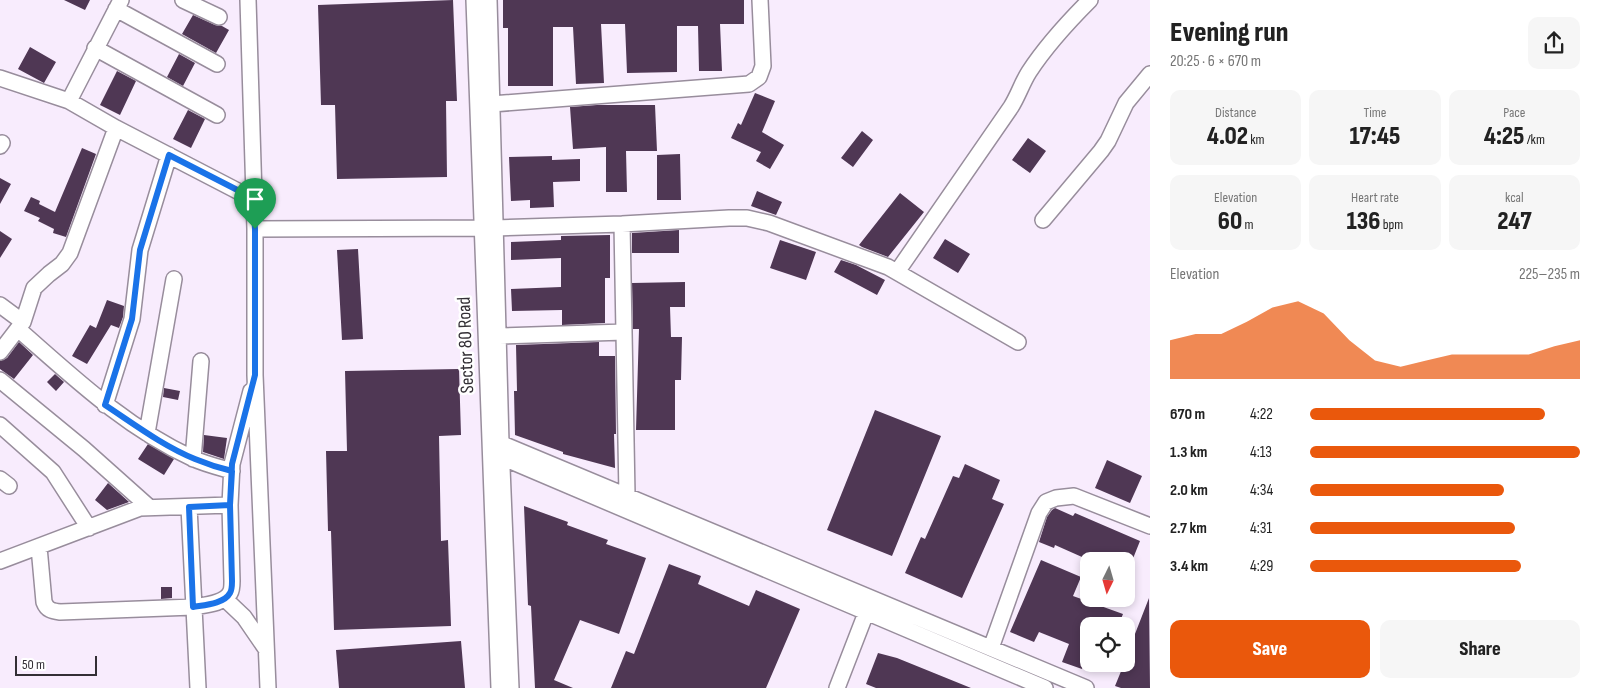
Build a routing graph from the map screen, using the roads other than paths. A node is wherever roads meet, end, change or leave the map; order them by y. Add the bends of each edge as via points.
1 (183, 0) edge
2 (248, 0) edge
3 (474, 0) edge
4 (489, 0) edge
5 (760, 0) edge
6 (1090, 0) edge
7 (118, 5) edge
8 (219, 18) dead end
9 (95, 48) junction
10 (218, 64) dead end
11 (1150, 74) edge
12 (0, 78) edge
13 (69, 101) junction
14 (492, 104) junction
15 (217, 115) dead end
16 (116, 128) junction
17 (169, 155) junction
18 (253, 198) junction
19 (1043, 220) dead end
20 (622, 224) junction
21 (489, 227) junction
22 (255, 229) junction
23 (897, 272) junction
24 (174, 279) dead end
25 (0, 305) edge
26 (20, 326) junction
27 (624, 332) junction
28 (498, 336) junction
29 (1018, 342) dead end
30 (0, 352) edge
31 (201, 361) dead end
32 (255, 375) junction
33 (0, 380) edge
34 (105, 405) junction
35 (0, 425) edge
36 (148, 433) junction
37 (496, 448) junction
38 (193, 459) junction
39 (232, 471) junction
40 (627, 495) junction
41 (230, 505) junction
42 (148, 507) junction
43 (189, 507) junction
44 (1150, 526) edge
45 (89, 528) junction
46 (40, 547) junction
47 (0, 561) edge
48 (225, 599) junction
49 (193, 607) junction
50 (866, 613) junction
51 (991, 648) junction
52 (266, 650) junction
53 (1041, 683) edge
54 (198, 688) edge
55 (268, 688) edge
56 (499, 688) edge
57 (511, 688) edge
58 (837, 688) edge
59 (1086, 688) edge

1 - 8 street
2 - 18 street
3 - 21 street, Sector 80 Road
4 - 14 street, Sector 80 Road
5 - 14 street via 763,66 759,77 749,84
6 - 23 street via 1068,22 1028,74 1011,107
7 - 9 street
7 - 10 street
9 - 13 street
9 - 15 street
11 - 19 street via 1126,103 1100,152
12 - 13 street
13 - 16 street
14 - 21 street, Sector 80 Road
16 - 17 street
16 - 26 street via 70,253 34,288
17 - 18 street
17 - 34 street via 140,250 132,319
18 - 22 street
20 - 21 street
20 - 23 street via 747,218 769,223
20 - 27 street
21 - 22 street
21 - 28 street, Sector 80 Road
21 - 37 street, Sector 80 Road
22 - 32 street
23 - 29 street
24 - 36 street
25 - 26 street
26 - 30 street
26 - 34 street
27 - 28 street
27 - 40 street
28 - 37 street, Sector 80 Road
31 - 38 street
32 - 39 street
32 - 52 street
33 - 42 street
34 - 36 street
35 - 45 street via 53,472
36 - 38 street
37 - 40 street
37 - 50 street
37 - 56 street, Sector 80 Road
37 - 57 street, Sector 80 Road
38 - 39 street
39 - 41 street
40 - 51 street
41 - 43 street
41 - 48 street via 232,581 231,592
42 - 43 street
42 - 45 street
43 - 49 street
44 - 51 street via 1074,496 1046,502
45 - 46 street
46 - 47 street
46 - 49 street via 44,602 49,610
48 - 49 street
48 - 52 street via 244,617
49 - 54 street
50 - 53 street
50 - 58 street
51 - 53 street
52 - 55 street
53 - 59 street

